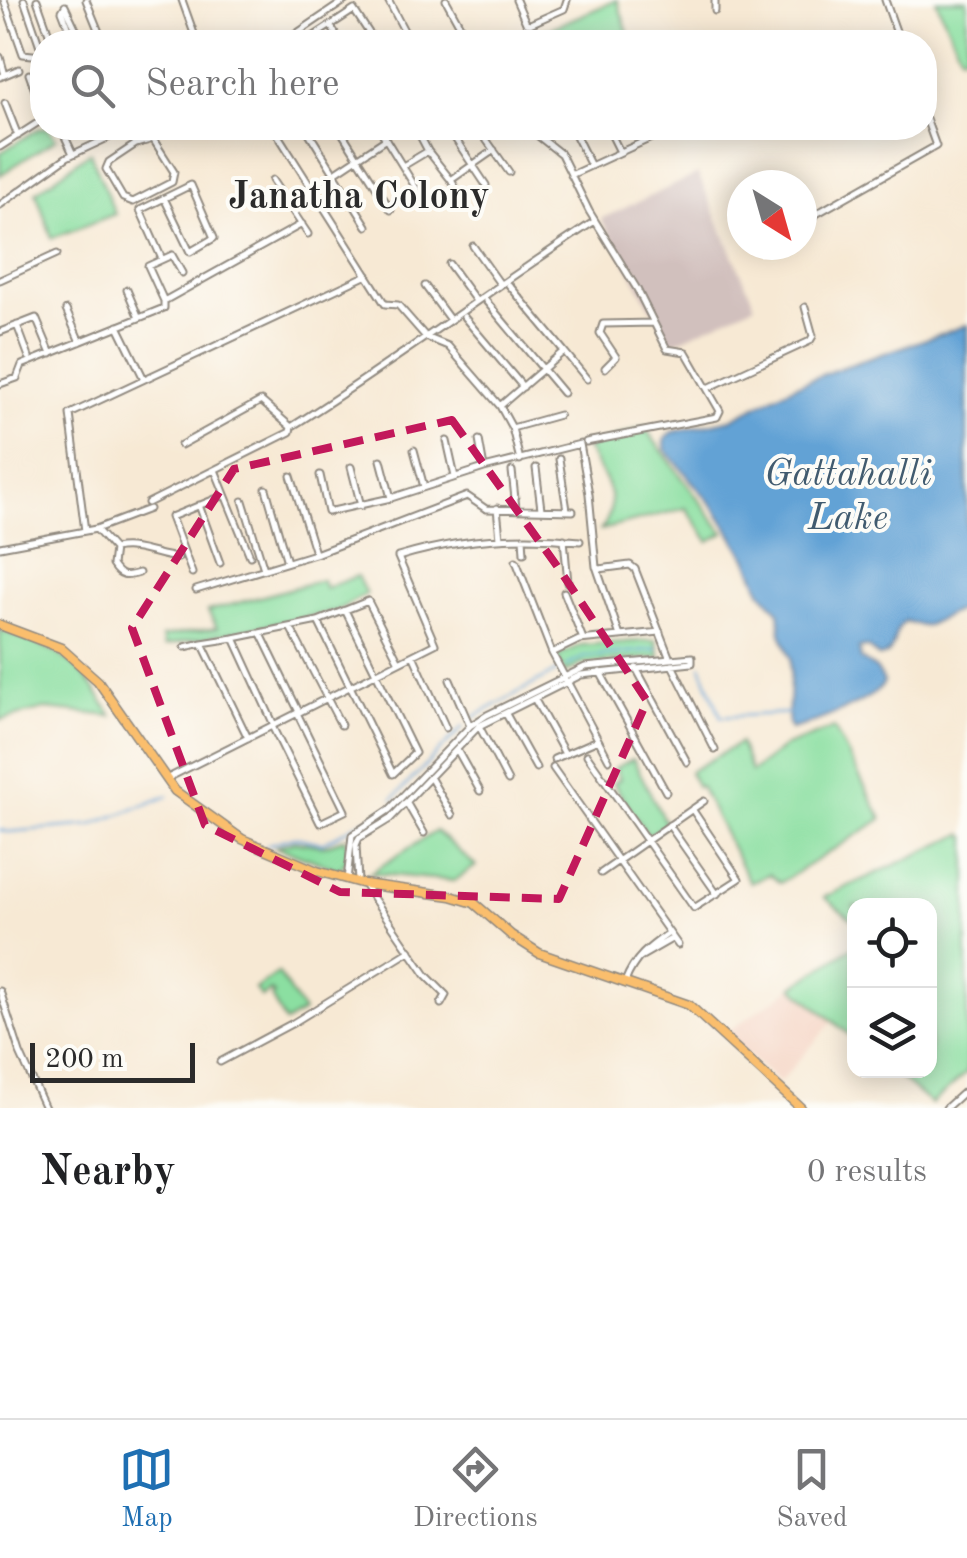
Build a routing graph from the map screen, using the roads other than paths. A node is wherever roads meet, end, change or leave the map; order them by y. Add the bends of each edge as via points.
1 (4, 0) edge
2 (24, 0) edge
3 (37, 0) edge
4 (86, 0) edge
5 (182, 0) edge
6 (346, 0) edge
7 (388, 0) edge
8 (446, 0) edge
9 (516, 0) edge
10 (567, 0) edge
11 (715, 0) edge
12 (884, 0) edge
13 (715, 11) dead end
14 (330, 26) junction
15 (34, 30) edge
16 (48, 30) edge
17 (69, 30) edge
18 (76, 30) edge
19 (98, 30) edge
20 (193, 30) edge
21 (304, 30) edge
22 (324, 30) edge
23 (333, 30) edge
24 (366, 30) edge
25 (404, 30) edge
26 (462, 30) edge
27 (895, 30) edge
28 (30, 54) edge
29 (0, 57) edge
30 (19, 69) dead end
31 (3, 76) edge
32 (5, 103) dead end
33 (30, 128) edge
34 (18, 136) junction
35 (67, 140) edge
36 (103, 140) edge
37 (149, 140) edge
38 (154, 140) edge
39 (281, 140) edge
40 (313, 140) edge
41 (346, 140) edge
42 (384, 140) edge
43 (387, 140) edge
44 (422, 140) edge
45 (456, 140) edge
46 (487, 140) edge
47 (545, 140) edge
48 (578, 140) edge
49 (614, 140) edge
50 (647, 140) edge
51 (934, 140) edge
52 (140, 142) joint
53 (0, 147) edge
54 (494, 150) junction
55 (428, 151) junction
56 (620, 152) junction
57 (73, 154) junction
58 (357, 158) junction
59 (473, 165) junction
60 (403, 166) junction
61 (591, 166) junction
62 (509, 172) dead end
63 (334, 173) junction
64 (571, 175) junction
65 (272, 180) dead end
66 (451, 180) junction
67 (486, 185) dead end
68 (311, 188) junction
69 (419, 192) dead end
70 (461, 197) dead end
71 (164, 198) junction
72 (288, 204) junction
73 (0, 205) edge
74 (391, 210) dead end
75 (817, 213) edge
76 (595, 220) junction
77 (302, 224) junction
78 (367, 226) dead end
79 (308, 234) dead end
80 (473, 246) dead end
81 (57, 254) dead end
82 (162, 259) junction
83 (450, 264) dead end
84 (182, 273) dead end
85 (367, 275) junction
86 (0, 280) edge
87 (500, 284) junction
88 (509, 285) dead end
89 (425, 286) dead end
90 (127, 290) dead end
91 (476, 301) junction
92 (486, 301) dead end
93 (164, 302) junction
94 (804, 307) dead end
95 (66, 310) dead end
96 (464, 317) dead end
97 (140, 318) junction
98 (450, 320) junction
99 (654, 323) junction
100 (17, 324) junction
101 (118, 326) junction
102 (0, 332) edge
103 (426, 337) junction
104 (80, 342) junction
105 (564, 352) junction
106 (51, 354) junction
107 (29, 357) dead end
108 (605, 368) dead end
109 (544, 370) junction
110 (144, 379) junction
111 (586, 379) dead end
112 (0, 384) edge
113 (523, 387) junction
114 (708, 388) junction
115 (563, 393) dead end
116 (500, 406) junction
117 (559, 415) dead end
118 (291, 427) junction
119 (512, 428) junction
120 (480, 440) dead end
121 (447, 441) dead end
122 (586, 442) dead end
123 (181, 444) dead end
124 (414, 450) dead end
125 (560, 459) dead end
126 (382, 460) dead end
127 (520, 460) junction
128 (351, 466) dead end
129 (484, 468) junction
130 (536, 468) dead end
131 (214, 470) junction
132 (512, 471) dead end
133 (320, 475) dead end
134 (290, 476) dead end
135 (455, 477) junction
136 (424, 487) junction
137 (266, 490) dead end
138 (225, 495) junction
139 (391, 498) junction
140 (243, 502) dead end
141 (200, 504) junction
142 (362, 506) junction
143 (497, 508) junction
144 (516, 508) junction
145 (541, 509) junction
146 (96, 529) junction
147 (85, 531) junction
148 (500, 538) junction
149 (523, 538) junction
150 (564, 539) junction
151 (580, 541) dead end
152 (0, 548) edge
153 (114, 549) junction
154 (524, 553) dead end
155 (315, 554) junction
156 (250, 556) dead end
157 (178, 558) dead end
158 (516, 561) dead end
159 (287, 562) junction
160 (220, 563) dead end
161 (597, 568) junction
162 (264, 569) junction
163 (139, 573) dead end
164 (192, 573) dead end
165 (568, 584) dead end
166 (196, 590) dead end
167 (564, 592) dead end
168 (344, 610) junction
169 (318, 621) junction
170 (0, 625) edge
171 (290, 627) junction
172 (660, 632) junction
173 (260, 633) junction
174 (620, 636) junction
175 (234, 638) junction
176 (583, 639) junction
177 (202, 643) junction
178 (185, 646) dead end
179 (552, 653) junction
180 (413, 655) junction
181 (399, 662) junction
182 (671, 662) junction
183 (636, 668) junction
184 (600, 672) junction
185 (376, 674) junction
186 (450, 680) dead end
187 (565, 680) junction
188 (352, 686) junction
189 (327, 698) junction
190 (535, 699) junction
191 (298, 713) junction
192 (506, 713) junction
193 (341, 724) dead end
194 (478, 724) junction
195 (273, 725) junction
196 (470, 726) junction
197 (446, 728) dead end
198 (248, 738) junction
199 (598, 740) junction
200 (456, 750) junction
201 (715, 750) dead end
202 (565, 754) junction
203 (587, 755) dead end
204 (554, 759) dead end
205 (609, 760) dead end
206 (687, 762) dead end
207 (536, 768) dead end
208 (554, 768) dead end
209 (430, 777) junction
210 (166, 779) junction
211 (508, 781) dead end
212 (480, 791) dead end
213 (666, 792) dead end
214 (704, 801) dead end
215 (406, 802) junction
216 (692, 810) junction
217 (452, 815) dead end
218 (669, 825) junction
219 (424, 833) dead end
220 (646, 842) junction
221 (619, 860) junction
222 (602, 873) dead end
223 (347, 880) junction
224 (361, 884) junction
225 (717, 894) junction
226 (671, 935) junction
227 (678, 945) dead end
228 (410, 951) junction
229 (625, 982) junction
230 (0, 990) edge
231 (442, 1004) dead end
232 (220, 1062) dead end
233 (967, 1089) edge
234 (45, 1108) edge
235 (801, 1108) edge
236 (946, 1108) edge

1 - 28 street via 23,54
2 - 15 street
3 - 16 street
4 - 19 street
5 - 20 street
6 - 21 street
7 - 25 street
8 - 26 street
9 - 10 street via 530,24 564,9
11 - 13 street
12 - 27 street
14 - 22 street
14 - 23 street
14 - 24 street via 354,10
17 - 18 street via 65,6
29 - 31 street
30 - 31 street
32 - 34 street
33 - 34 street
34 - 53 street
35 - 57 street
36 - 57 street
37 - 52 street
38 - 52 street via 174,177 132,202 106,168
39 - 68 street
40 - 63 street
41 - 58 street
42 - 58 street
43 - 60 street
44 - 55 street
45 - 59 street
46 - 54 street
47 - 64 street
48 - 61 street
49 - 56 street
50 - 56 street
51 - 75 street via 936,146
54 - 59 street
54 - 62 street
55 - 60 street
55 - 66 street
56 - 61 street
57 - 73 street
58 - 63 street
58 - 74 street
59 - 66 street
59 - 67 street
60 - 69 street
61 - 64 street
63 - 68 street
63 - 78 street
64 - 76 street
65 - 72 street
66 - 70 street
68 - 72 street
68 - 85 street
71 - 71 street via 190,252 214,238 191,185
71 - 82 street via 140,210
72 - 77 street
76 - 87 street
76 - 99 street
77 - 79 street
77 - 93 street
80 - 87 street
81 - 86 street
82 - 84 street via 172,255
82 - 93 street via 148,266
83 - 91 street
85 - 103 street via 385,304 398,305
85 - 110 street
87 - 91 street
88 - 105 street
89 - 98 street
90 - 97 street
91 - 98 street
92 - 109 street
93 - 97 street
94 - 114 street via 810,340
95 - 104 street
96 - 113 street
97 - 101 street
98 - 103 street
99 - 108 street via 603,324 600,333 616,357
99 - 114 street via 668,349 689,355
100 - 102 street
100 - 106 street via 36,318
100 - 107 street
101 - 104 street
101 - 110 street
103 - 116 street via 448,346
103 - 118 street
104 - 106 street
105 - 109 street
105 - 111 street
106 - 112 street via 22,365 16,378
109 - 113 street
109 - 115 street
110 - 147 street via 70,414
113 - 116 street
114 - 122 street via 717,417
116 - 119 street
117 - 119 street
118 - 123 street via 261,401
118 - 131 street
119 - 127 street
120 - 129 street
121 - 135 street
124 - 136 street
125 - 145 street via 570,511
126 - 139 street
127 - 129 street
127 - 161 street via 580,444
128 - 142 street
129 - 135 street
130 - 145 street
131 - 138 street
131 - 146 street
132 - 144 street
133 - 142 street via 328,512
134 - 155 street
135 - 136 street
136 - 139 street
137 - 159 street
138 - 141 street
138 - 156 street
139 - 142 street
140 - 162 street
141 - 160 street
141 - 164 street via 171,516
143 - 144 street
143 - 148 street
143 - 155 street via 468,496
144 - 145 street
146 - 147 street
146 - 153 street
147 - 152 street
148 - 149 street
148 - 180 street via 398,557 435,644
149 - 150 street
149 - 154 street
150 - 151 street
150 - 165 street
153 - 157 street
153 - 163 street via 112,565 119,574
155 - 159 street
158 - 179 street
159 - 162 street
161 - 172 street via 632,566
161 - 174 street
162 - 166 street
167 - 176 street
168 - 169 street
168 - 181 street via 368,601
168 - 185 street
169 - 171 street
169 - 188 street
170 - 210 main road via 61,648 98,681
171 - 173 street
171 - 189 street
172 - 174 street
172 - 182 street
173 - 175 street
173 - 191 street
174 - 176 street
175 - 177 street
175 - 195 street
176 - 179 street
177 - 178 street
177 - 198 street
179 - 187 street
180 - 181 street
180 - 197 street
181 - 185 street
182 - 183 street
182 - 187 street via 585,667
182 - 201 street
183 - 184 street
183 - 206 street
184 - 187 street
184 - 213 street
185 - 188 street
185 - 188 street via 415,754 394,774
186 - 196 street
187 - 190 street
187 - 194 street
187 - 199 street
188 - 189 street
189 - 191 street
189 - 193 street
190 - 192 street
190 - 202 street
191 - 195 street
191 - 195 street via 345,811 320,823
192 - 194 street
192 - 207 street
194 - 196 street
194 - 200 street
194 - 211 street
195 - 198 street
196 - 223 street via 389,810 349,838
198 - 210 street
199 - 202 street
199 - 205 street
200 - 209 street
200 - 212 street
202 - 204 street
203 - 220 street
208 - 221 street
209 - 215 street
209 - 217 street
210 - 223 main road via 242,839
214 - 216 street
215 - 219 street
215 - 224 street via 356,842
216 - 218 street
216 - 225 street via 739,877
218 - 220 street
218 - 225 street
220 - 221 street
220 - 225 street via 692,907
221 - 222 street
221 - 226 street
223 - 224 main road
224 - 228 street
224 - 229 main road via 474,903 539,953
226 - 227 street
226 - 229 street via 630,966
228 - 231 street via 446,995
228 - 232 street
229 - 235 main road via 688,1005
230 - 234 street
233 - 236 street

